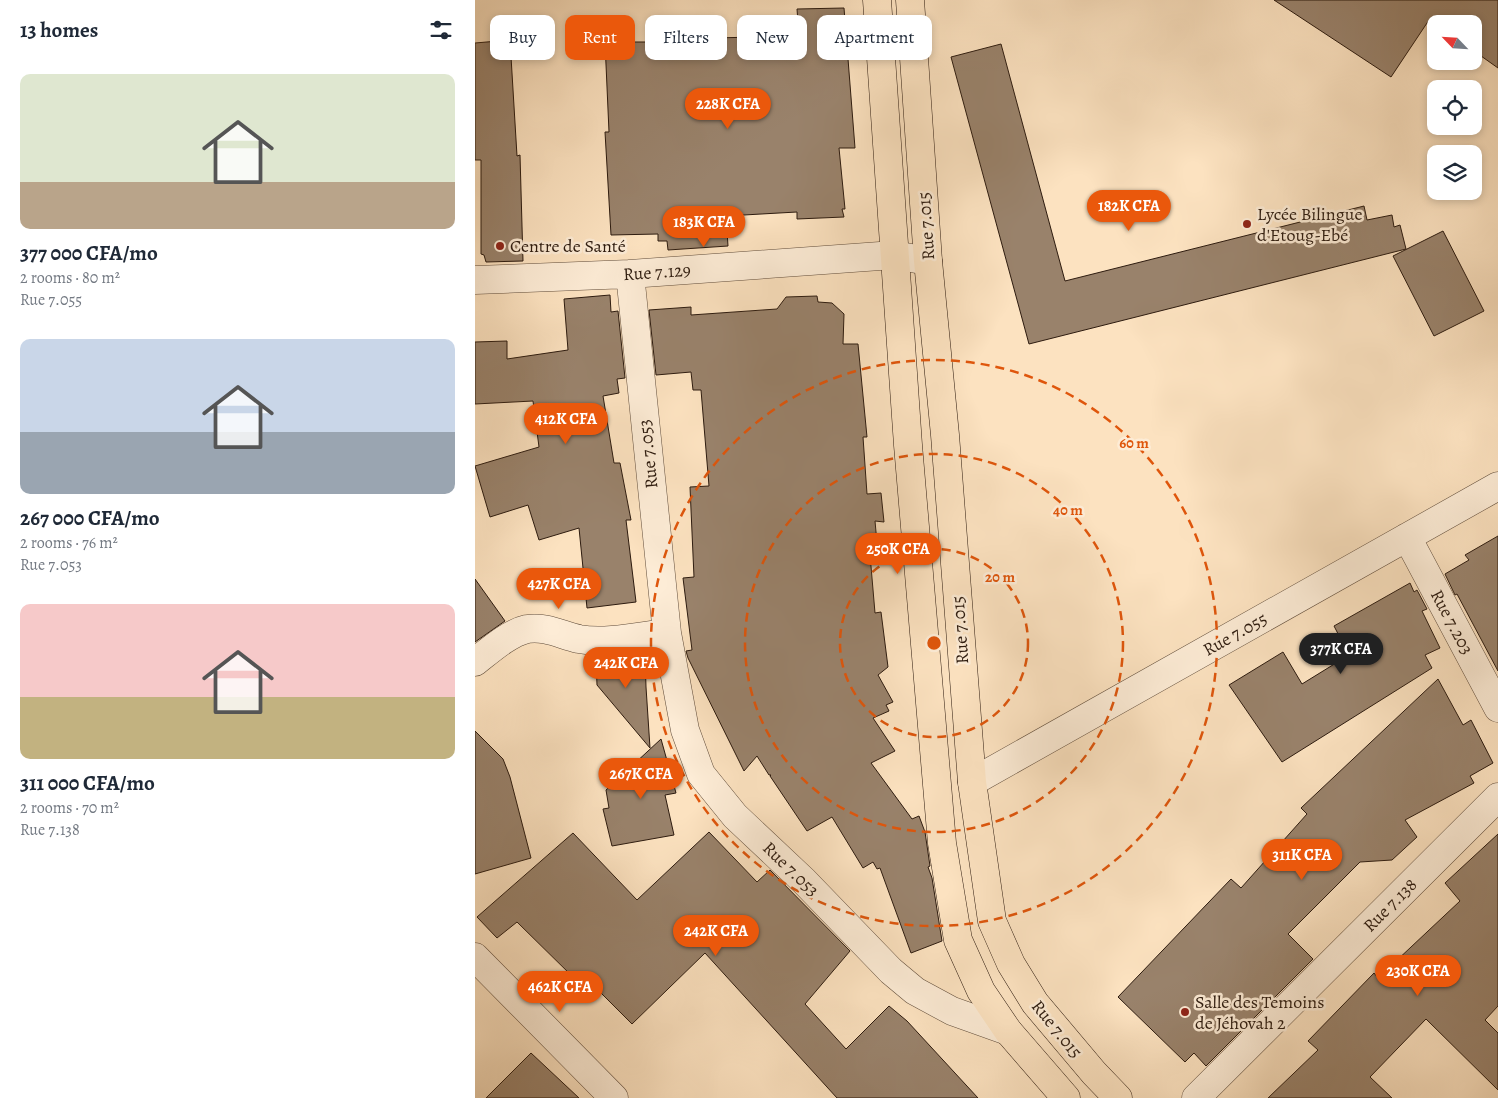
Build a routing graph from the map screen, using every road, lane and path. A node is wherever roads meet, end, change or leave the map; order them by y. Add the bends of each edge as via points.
1 (877, 0) edge
2 (910, 0) edge
3 (895, 255) junction
4 (929, 261) junction
5 (630, 274) junction
6 (475, 280) edge
7 (1498, 486) edge
8 (1407, 537) junction
9 (667, 633) junction
10 (475, 662) edge
11 (1498, 708) edge
12 (972, 782) junction
13 (1498, 797) edge
14 (475, 957) edge
15 (1009, 1031) junction
16 (614, 1098) edge
17 (1066, 1098) edge
18 (1118, 1098) edge
19 (1196, 1098) edge

1 - 3 main road, Rue 7.015
2 - 4 main road, Rue 7.015
3 - 4 street, Rue 7.129
3 - 5 street, Rue 7.129
3 - 15 main road, Rue 7.015 via 942,843 958,940 981,991
4 - 12 main road, Rue 7.015
5 - 6 street, Rue 7.129
5 - 9 street, Rue 7.053
7 - 8 street, Rue 7.055
8 - 11 street, Rue 7.203
8 - 12 street, Rue 7.055
9 - 10 street via 580,639 546,628 526,629 504,640
9 - 15 street, Rue 7.053 via 685,730 701,774 735,816 804,881 891,972 915,991 952,1011
12 - 18 main road, Rue 7.015 via 992,921 1011,964 1035,1003
13 - 19 street, Rue 7.138
14 - 16 street
15 - 17 main road, Rue 7.015

